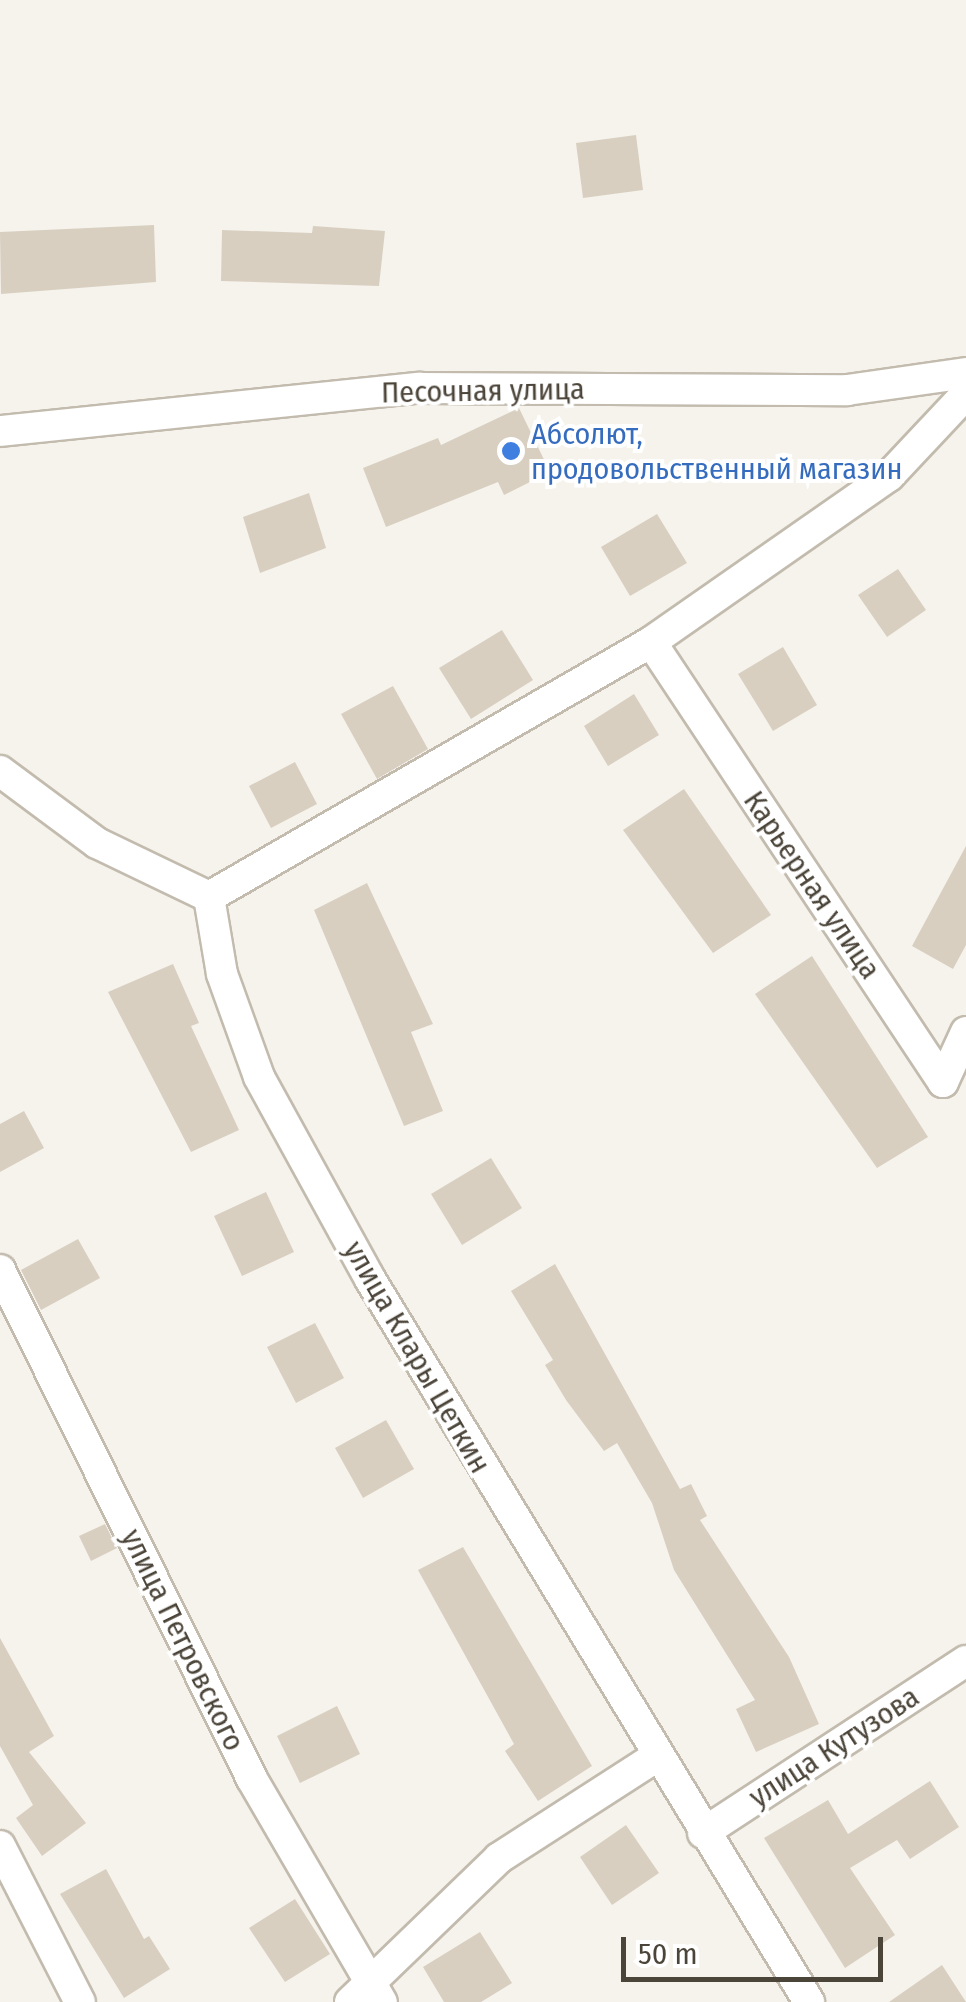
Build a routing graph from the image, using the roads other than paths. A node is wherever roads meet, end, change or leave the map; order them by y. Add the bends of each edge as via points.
1 (966, 373) edge
2 (966, 394) edge
3 (0, 431) edge
4 (651, 642) junction
5 (0, 771) edge
6 (209, 897) junction
7 (966, 1032) edge
8 (0, 1270) edge
9 (966, 1661) edge
10 (656, 1757) junction
11 (702, 1833) junction
12 (0, 1846) edge
13 (367, 1995) edge
14 (80, 2002) edge
15 (809, 2002) edge

1 - 3 street, Песочная улица via 847,390 419,388
2 - 4 street via 889,476
4 - 6 street
4 - 7 street, Карьерная улица via 943,1082
5 - 6 street via 97,844
6 - 10 street, улица Клары Цеткин via 222,974 259,1077 370,1279
8 - 13 street, улица Петровского via 252,1779
9 - 11 street, улица Кутузова
10 - 11 street, улица Клары Цеткин
10 - 13 street via 500,1858
11 - 15 street, улица Клары Цеткин
12 - 14 street

